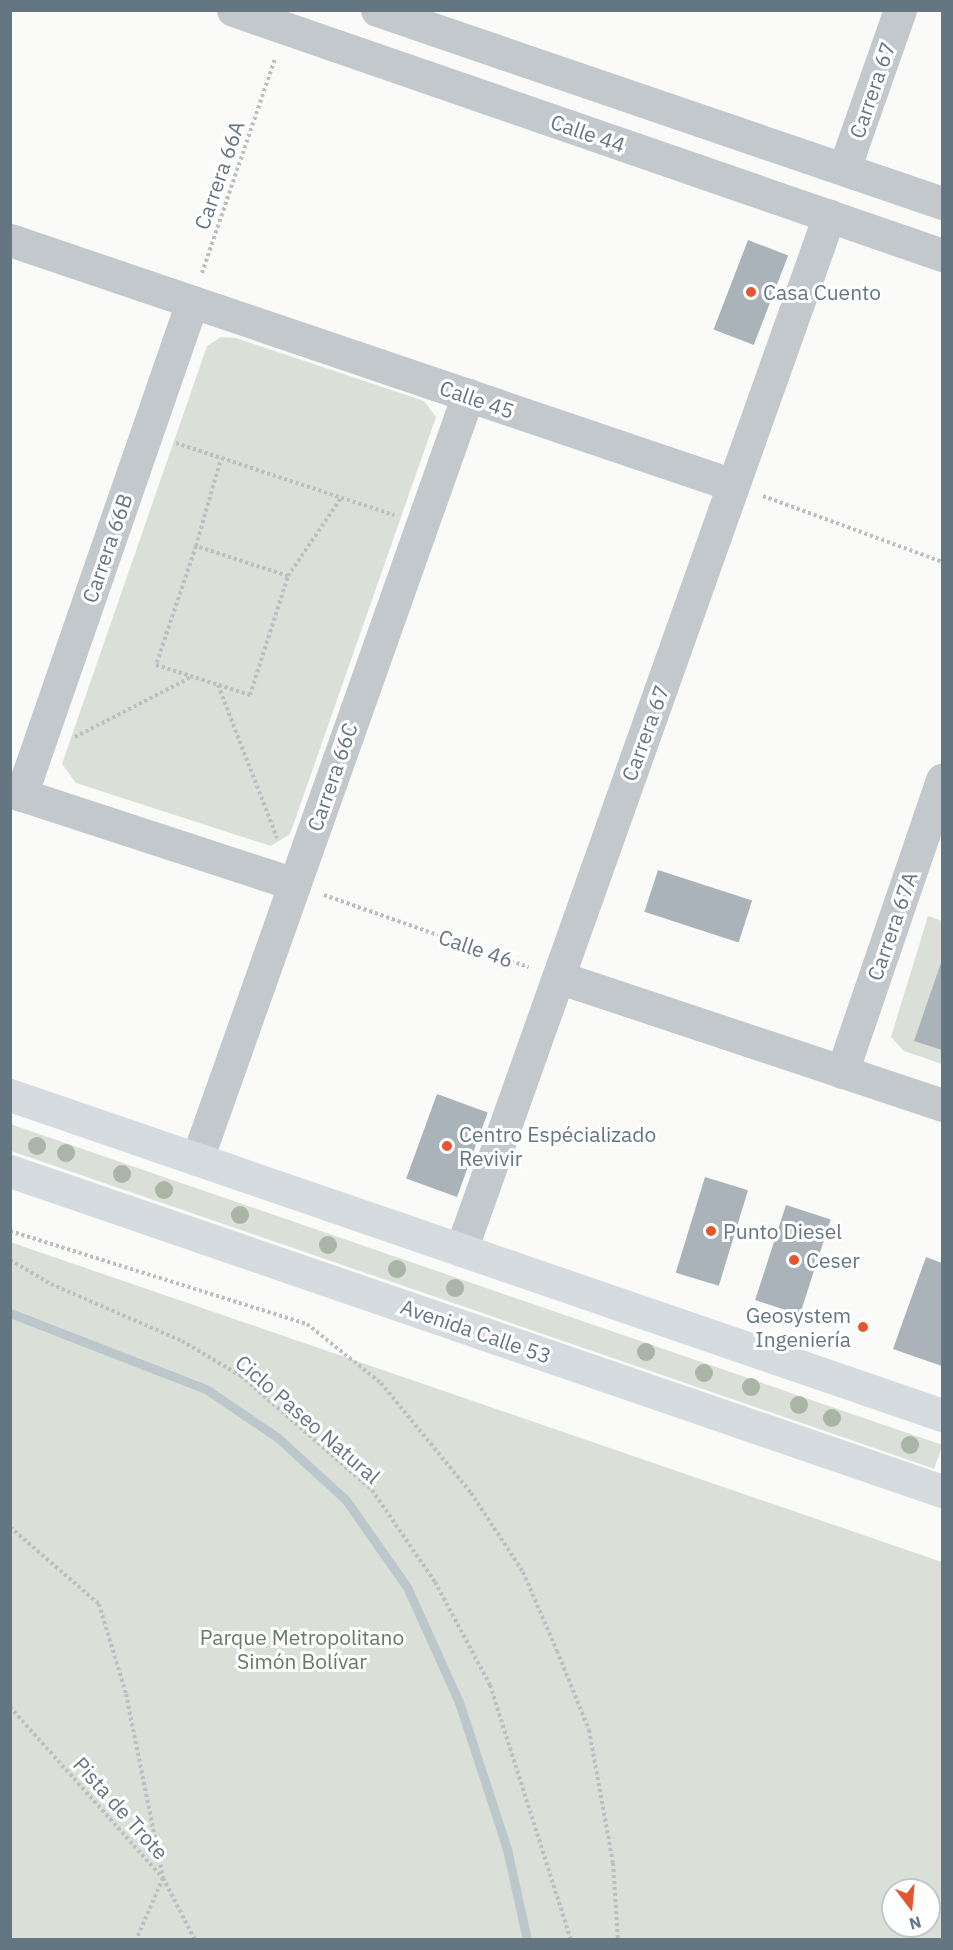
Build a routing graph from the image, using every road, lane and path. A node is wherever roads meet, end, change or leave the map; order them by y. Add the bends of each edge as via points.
1 (233, 10) edge
2 (377, 10) edge
3 (900, 10) edge
4 (274, 58) dead end
5 (844, 169) junction
6 (942, 203) edge
7 (829, 216) junction
8 (10, 240) edge
9 (942, 255) edge
10 (192, 302) junction
11 (468, 395) junction
12 (170, 441) dead end
13 (221, 458) junction
14 (733, 485) junction
15 (341, 498) junction
16 (406, 519) dead end
17 (196, 546) junction
18 (942, 562) edge
19 (288, 576) junction
20 (191, 677) junction
21 (217, 685) junction
22 (63, 743) dead end
23 (942, 780) edge
24 (16, 793) edge
25 (282, 848) dead end
26 (294, 884) junction
27 (558, 977) junction
28 (842, 1072) junction
29 (10, 1095) edge
30 (942, 1105) edge
31 (197, 1159) junction
32 (10, 1171) edge
33 (10, 1231) edge
34 (461, 1250) junction
35 (10, 1260) edge
36 (942, 1415) edge
37 (942, 1491) edge
38 (10, 1527) edge
39 (10, 1707) edge
40 (163, 1878) junction
41 (136, 1940) edge
42 (195, 1940) edge
43 (571, 1940) edge
44 (618, 1940) edge

1 - 7 street, Calle 44
2 - 5 street
3 - 5 street, Carrera 67
4 - 10 path, Carrera 66A
5 - 6 street
7 - 9 street, Calle 44
7 - 14 street, Carrera 67
8 - 10 street, Calle 45
10 - 11 street, Calle 45
10 - 24 street, Carrera 66B
11 - 14 street, Calle 45
11 - 26 street, Carrera 66C
12 - 13 path
13 - 15 path
13 - 17 path
14 - 18 path
14 - 27 street, Carrera 67
15 - 16 path
15 - 19 path
17 - 19 path
17 - 20 path via 156,665
19 - 21 path via 250,695
20 - 21 path
20 - 22 path
21 - 25 path
23 - 28 street, Carrera 67A
24 - 26 street
26 - 27 path, Calle 46
26 - 31 street, Carrera 66C
27 - 28 street
27 - 34 street, Carrera 67
28 - 30 street
29 - 31 main road
31 - 34 main road
32 - 37 main road, Avenida Calle 53
33 - 44 path via 307,1324 381,1383 471,1493 523,1572 557,1651 589,1730 613,1863
34 - 36 main road
35 - 43 path, Ciclo Paseo Natural via 51,1284 182,1341 241,1376 372,1490 435,1582 490,1685
38 - 40 path via 99,1604 126,1694
39 - 40 path, Pista de Trote
40 - 41 path
40 - 42 path, Pista de Trote

